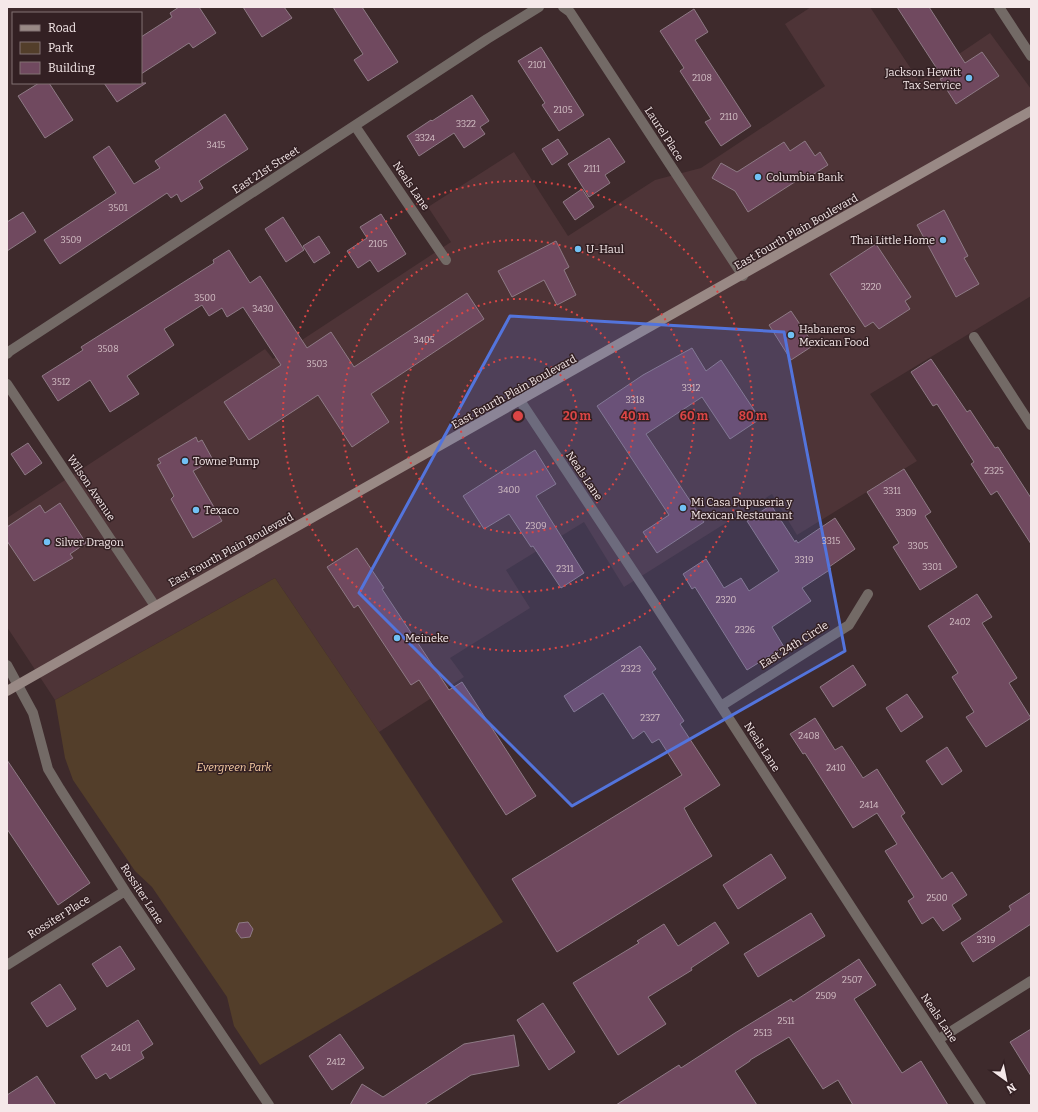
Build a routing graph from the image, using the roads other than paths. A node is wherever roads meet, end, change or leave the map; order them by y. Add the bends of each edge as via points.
1 (539, 7) edge
2 (563, 7) edge
3 (999, 7) edge
4 (1031, 56) edge
5 (1031, 111) edge
6 (355, 126) junction
7 (446, 260) dead end
8 (743, 276) junction
9 (974, 337) dead end
10 (7, 354) edge
11 (7, 384) edge
12 (521, 402) junction
13 (1031, 426) edge
14 (868, 594) dead end
15 (155, 606) junction
16 (7, 665) edge
17 (18, 685) junction
18 (7, 691) edge
19 (721, 706) junction
20 (125, 891) junction
21 (7, 965) edge
22 (1031, 981) edge
23 (939, 1039) junction
24 (269, 1105) edge
25 (981, 1105) edge

1 - 6 street, East 21st Street
2 - 8 street, Laurel Place via 570,12
3 - 4 street
5 - 8 main road, East Fourth Plain Boulevard
6 - 7 street, Neals Lane
6 - 10 street, East 21st Street
8 - 12 main road, East Fourth Plain Boulevard
9 - 13 street
11 - 15 street, Wilson Avenue
12 - 15 main road, East Fourth Plain Boulevard
12 - 19 street, Neals Lane
14 - 19 street, East 24th Circle via 849,625
15 - 17 main road, East Fourth Plain Boulevard
16 - 17 street, Rossiter Lane
17 - 18 main road, East Fourth Plain Boulevard
17 - 20 street, Rossiter Lane via 33,714 48,769
19 - 23 street, Neals Lane
20 - 21 street, Rossiter Place
20 - 24 street, Rossiter Lane
22 - 23 street
23 - 25 street, Neals Lane

